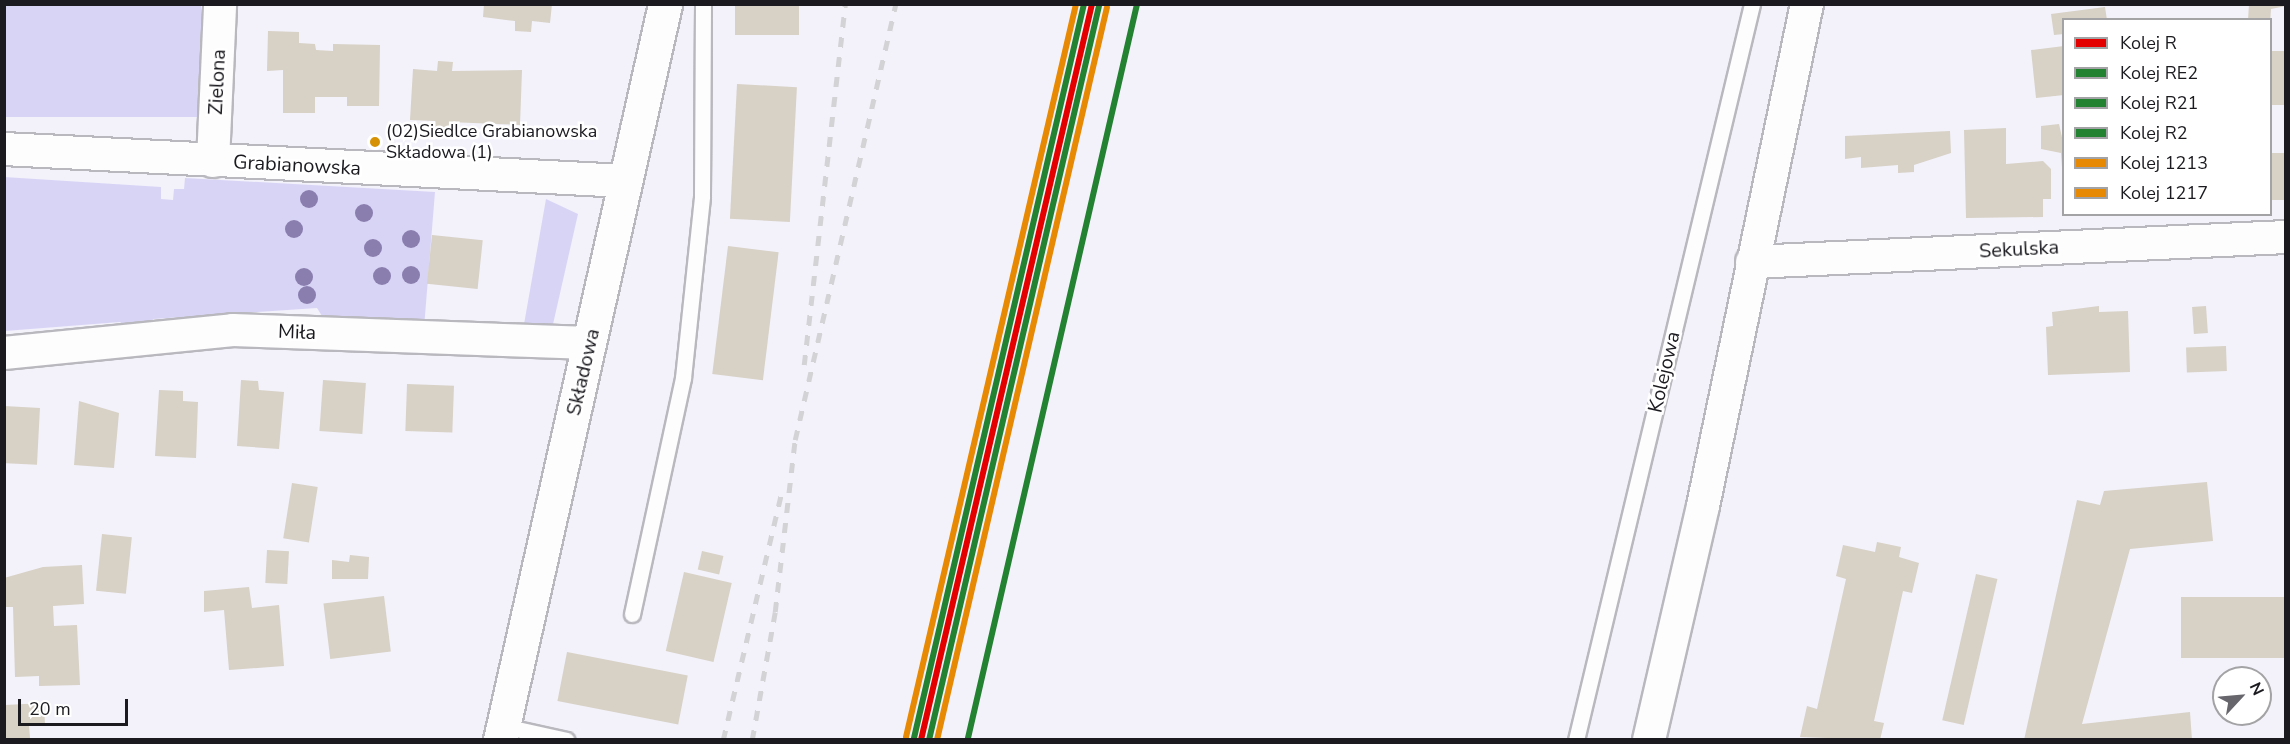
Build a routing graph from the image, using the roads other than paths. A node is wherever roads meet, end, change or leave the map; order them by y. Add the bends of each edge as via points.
1 (220, 4) edge
2 (665, 4) edge
3 (703, 4) edge
4 (1752, 4) edge
5 (1807, 4) edge
6 (4, 149) edge
7 (213, 160) junction
8 (625, 181) junction
9 (2286, 237) edge
10 (1752, 262) junction
11 (590, 343) junction
12 (4, 353) edge
13 (632, 614) dead end
14 (501, 733) edge
15 (566, 740) edge
16 (1576, 740) edge
17 (1649, 740) edge

1 - 7 street, Zielona
2 - 8 main road, Składowa
3 - 13 lane via 702,196 683,378
4 - 16 lane, Kolejowa
5 - 10 street
6 - 7 street, Grabianowska
7 - 8 street, Grabianowska
8 - 11 main road, Składowa
9 - 10 street, Sekulska
10 - 17 street
11 - 12 street, Miła via 233,330
11 - 14 main road, Składowa
14 - 15 lane

